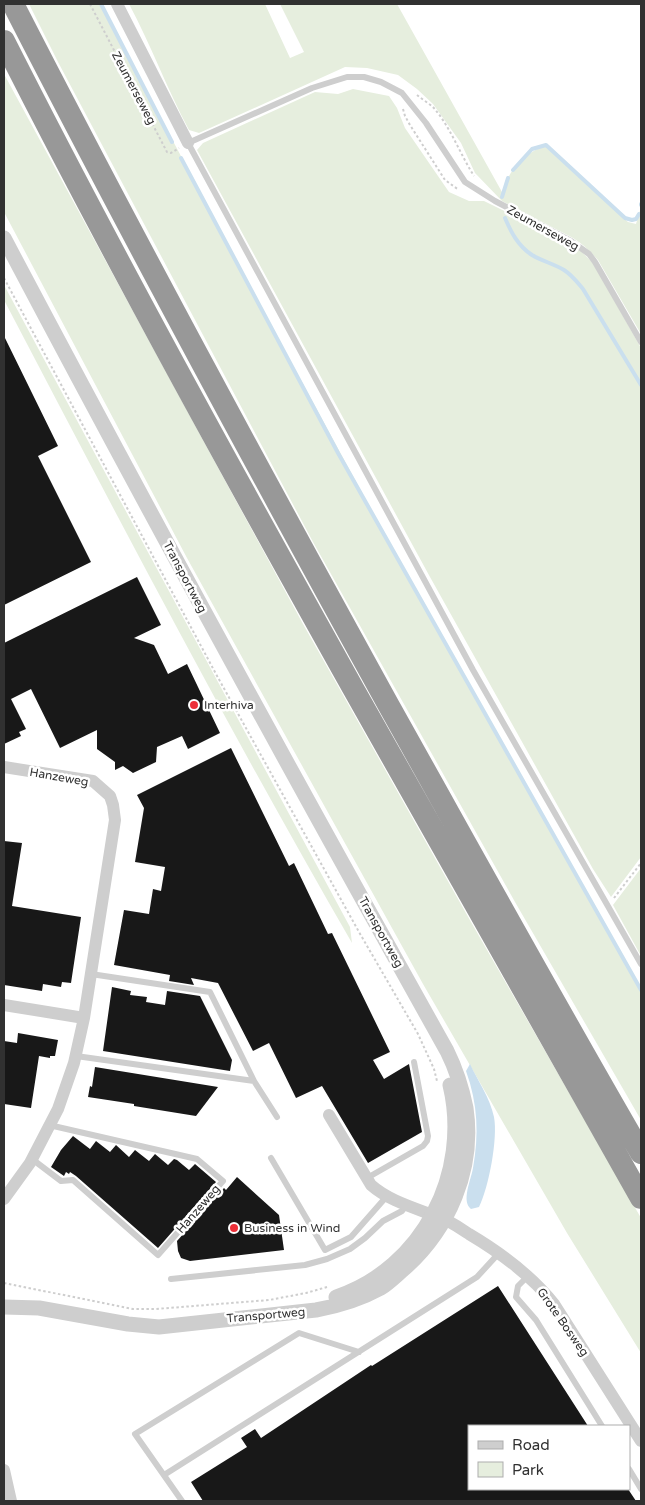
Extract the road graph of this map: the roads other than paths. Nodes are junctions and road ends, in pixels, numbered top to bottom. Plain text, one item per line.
1 (13, 4) edge
2 (117, 4) edge
3 (4, 42) edge
4 (188, 143) junction
5 (4, 238) edge
6 (4, 256) edge
7 (641, 342) edge
8 (4, 767) edge
9 (641, 964) edge
10 (91, 974) junction
11 (4, 1005) edge
12 (84, 1018) junction
13 (76, 1056) junction
14 (414, 1062) dead end
15 (254, 1081) junction
16 (329, 1115) dead end
17 (277, 1117) dead end
18 (49, 1125) junction
19 (641, 1153) edge
20 (271, 1158) dead end
21 (32, 1159) junction
22 (367, 1178) junction
23 (387, 1196) junction
24 (641, 1198) edge
25 (4, 1199) edge
26 (407, 1204) junction
27 (439, 1217) junction
28 (499, 1253) junction
29 (528, 1276) junction
30 (171, 1279) dead end
31 (4, 1297) edge
32 (4, 1307) edge
33 (358, 1352) junction
34 (601, 1425) edge
35 (641, 1441) edge
36 (4, 1470) edge
37 (630, 1471) edge
38 (164, 1475) junction
39 (641, 1489) edge
40 (11, 1501) edge
41 (182, 1501) edge

1 - 19 highway
2 - 4 street, Zeumerseweg
3 - 24 highway
4 - 7 lane, Zeumerseweg
4 - 9 lane
5 - 27 street, Transportweg
6 - 27 street, Transportweg
8 - 10 street, Hanzeweg
10 - 12 street, Hanzeweg
10 - 15 lane
11 - 12 street
12 - 13 street, Hanzeweg
13 - 15 lane
13 - 18 street, Hanzeweg
14 - 22 lane
15 - 17 lane
16 - 22 street
18 - 21 street, Hanzeweg
18 - 21 lane, Hanzeweg
20 - 23 lane
21 - 25 street, Hanzeweg
22 - 23 street
23 - 26 street
26 - 27 street
26 - 30 lane
27 - 28 street, Grote Bosweg
27 - 31 street, Transportweg
27 - 32 street, Transportweg
28 - 29 street, Grote Bosweg
28 - 33 lane
29 - 34 lane
29 - 35 street, Grote Bosweg
33 - 38 lane
33 - 38 lane
36 - 40 street
37 - 39 lane
38 - 41 lane

